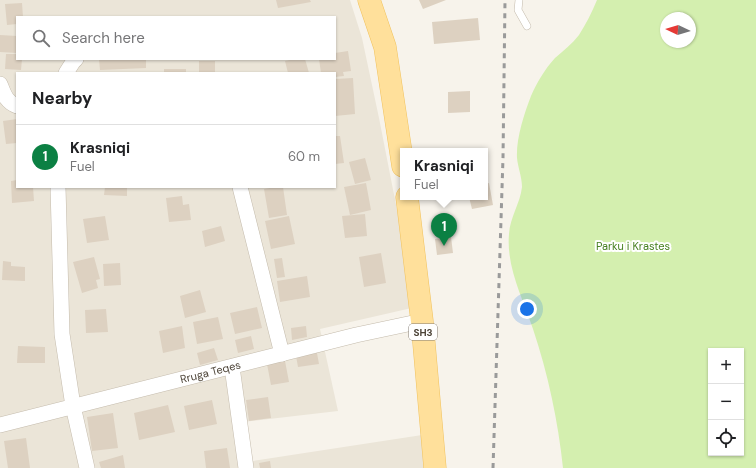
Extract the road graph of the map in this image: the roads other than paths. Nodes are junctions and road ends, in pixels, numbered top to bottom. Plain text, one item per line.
1 (369, 0) edge
2 (519, 0) edge
3 (527, 26) dead end
4 (75, 60) edge
5 (67, 72) edge
6 (0, 84) edge
7 (16, 106) edge
8 (400, 148) edge
9 (58, 188) edge
10 (240, 188) edge
11 (407, 200) edge
12 (422, 321) junction
13 (282, 354) junction
14 (232, 367) junction
15 (73, 406) junction
16 (0, 425) edge
17 (87, 468) edge
18 (246, 468) edge
19 (435, 468) edge

1 - 8 main road
2 - 3 lane
4 - 5 street
6 - 7 street
9 - 15 street
10 - 13 street
11 - 12 main road, SH3
12 - 13 street, Rruga Teqes
12 - 19 main road, SH3
13 - 14 street, Rruga Teqes
14 - 15 street, Rruga Teqes
14 - 18 street
15 - 16 street, Rruga Teqes
15 - 17 street

